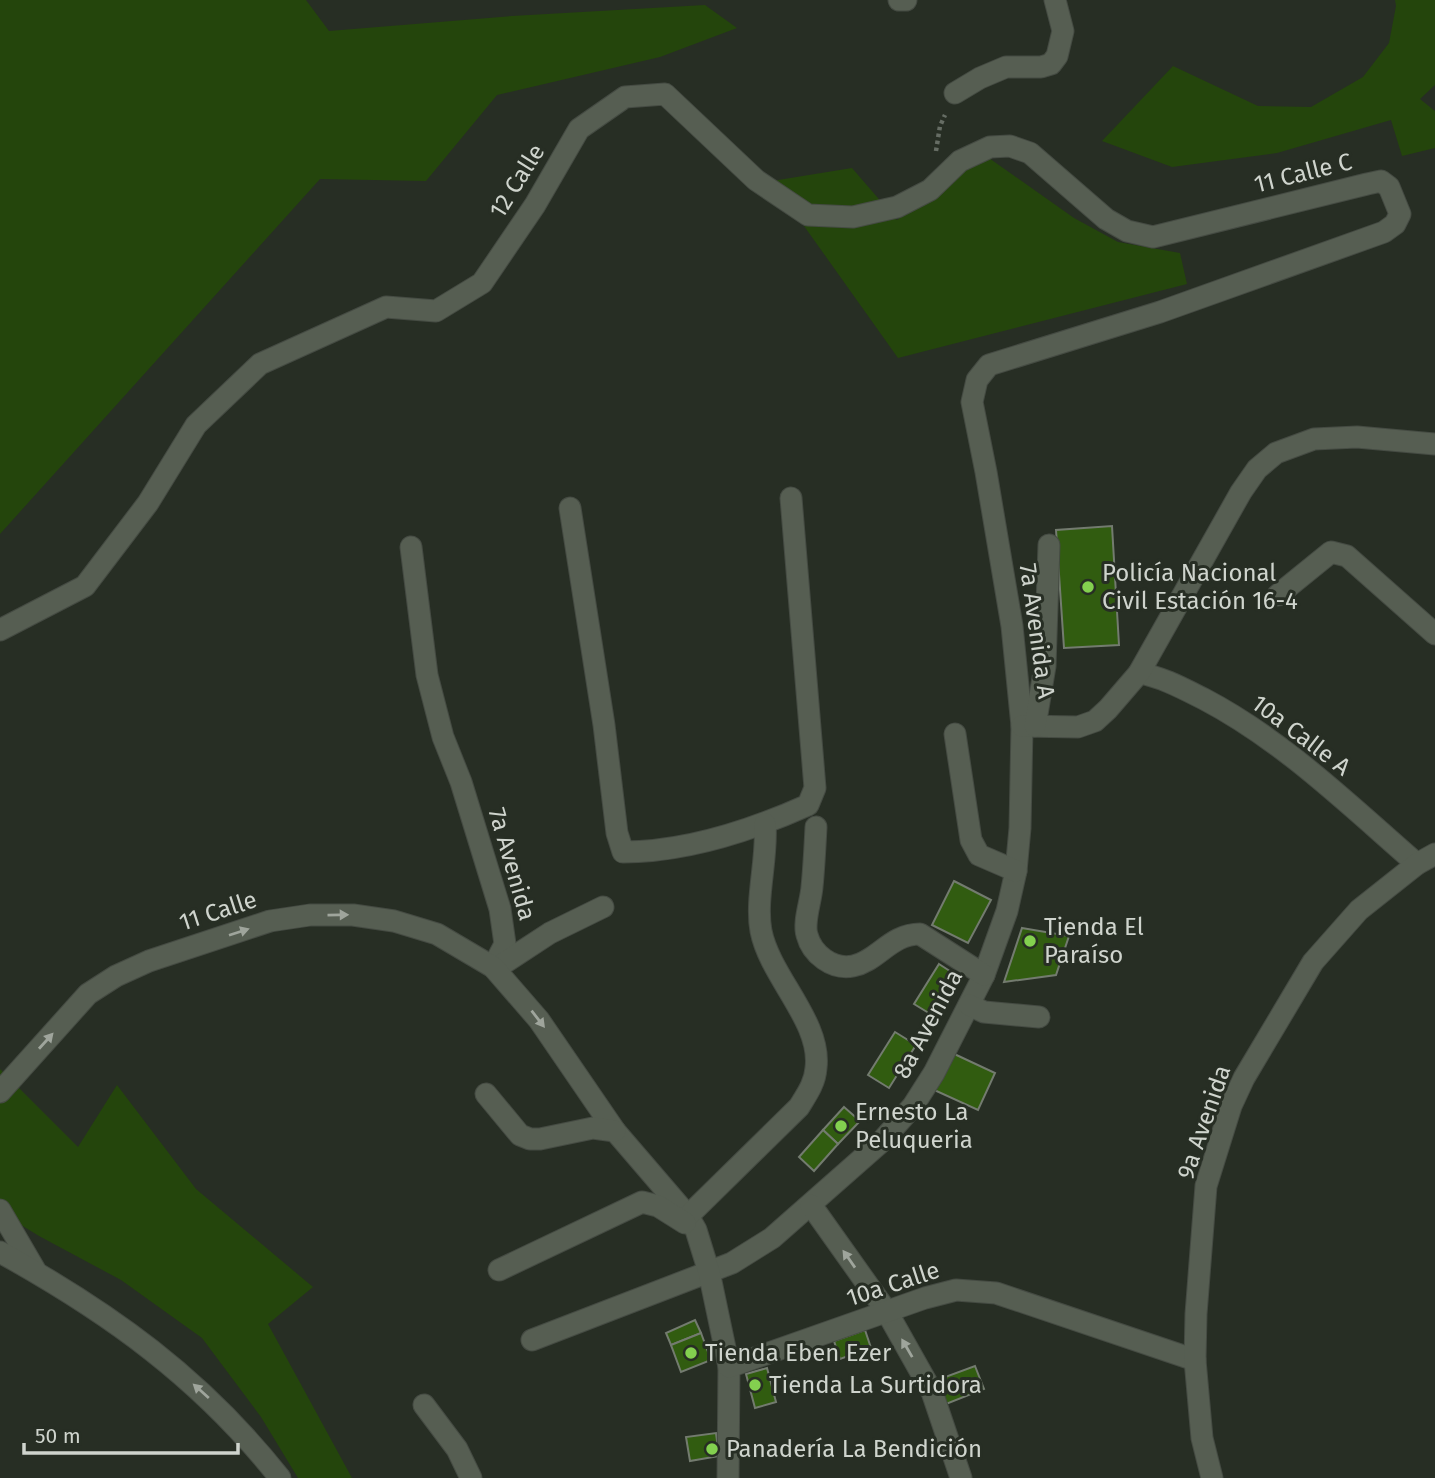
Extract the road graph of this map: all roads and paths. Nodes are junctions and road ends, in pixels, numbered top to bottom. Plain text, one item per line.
1 (899, 0) edge
2 (906, 0) edge
3 (1055, 0) edge
4 (955, 93) joint
5 (930, 190) junction
6 (989, 365) joint
7 (1435, 444) edge
8 (791, 498) dead end
9 (570, 508) dead end
10 (1049, 545) dead end
11 (411, 547) dead end
12 (1278, 595) dead end
13 (0, 630) edge
14 (1435, 634) edge
15 (1139, 673) junction
16 (1029, 726) junction
17 (955, 734) dead end
18 (765, 824) junction
19 (816, 827) dead end
20 (1426, 859) edge
21 (1016, 872) junction
22 (603, 907) dead end
23 (1007, 911) joint
24 (494, 968) junction
25 (984, 975) junction
26 (969, 1005) junction
27 (1039, 1017) dead end
28 (0, 1092) edge
29 (486, 1094) dead end
30 (615, 1131) junction
31 (811, 1205) junction
32 (0, 1210) edge
33 (692, 1223) junction
34 (0, 1252) edge
35 (499, 1270) dead end
36 (36, 1272) junction
37 (709, 1272) junction
38 (887, 1312) junction
39 (532, 1340) dead end
40 (1195, 1360) junction
41 (729, 1367) junction
42 (424, 1405) dead end
43 (279, 1478) edge
44 (471, 1478) edge
45 (727, 1478) edge
46 (961, 1478) edge
47 (1212, 1478) edge

1 - 2 street
3 - 4 street
4 - 5 path
5 - 6 street, 11 Calle C
5 - 13 street, 12 Calle
6 - 16 street, 7a Avenida A
7 - 15 street
8 - 18 street
9 - 18 street
10 - 16 street
11 - 24 street, 7a Avenida
12 - 14 street
15 - 16 street
15 - 20 street, 10a Calle A
16 - 21 street, 7a Avenida A
17 - 21 street
18 - 33 street
19 - 25 street
20 - 40 street, 9a Avenida
21 - 23 street, 7a Avenida A
22 - 24 street
23 - 25 street, 8a Avenida
28 -> 24 street, 11 Calle
24 -> 30 street
25 - 26 street, 8a Avenida
26 - 27 street
26 - 31 street, 8a Avenida
29 - 30 street
30 - 33 street
31 - 37 street, 8a Avenida
38 -> 31 street
32 - 36 street
33 - 35 street
33 - 37 street
34 - 36 street
43 -> 36 street
37 - 39 street, 8a Avenida
37 - 41 street
38 - 40 street, 10a Calle
38 - 41 street, 10a Calle
46 -> 38 street
40 - 47 street, 9a Avenida
41 - 45 street
42 - 44 street

